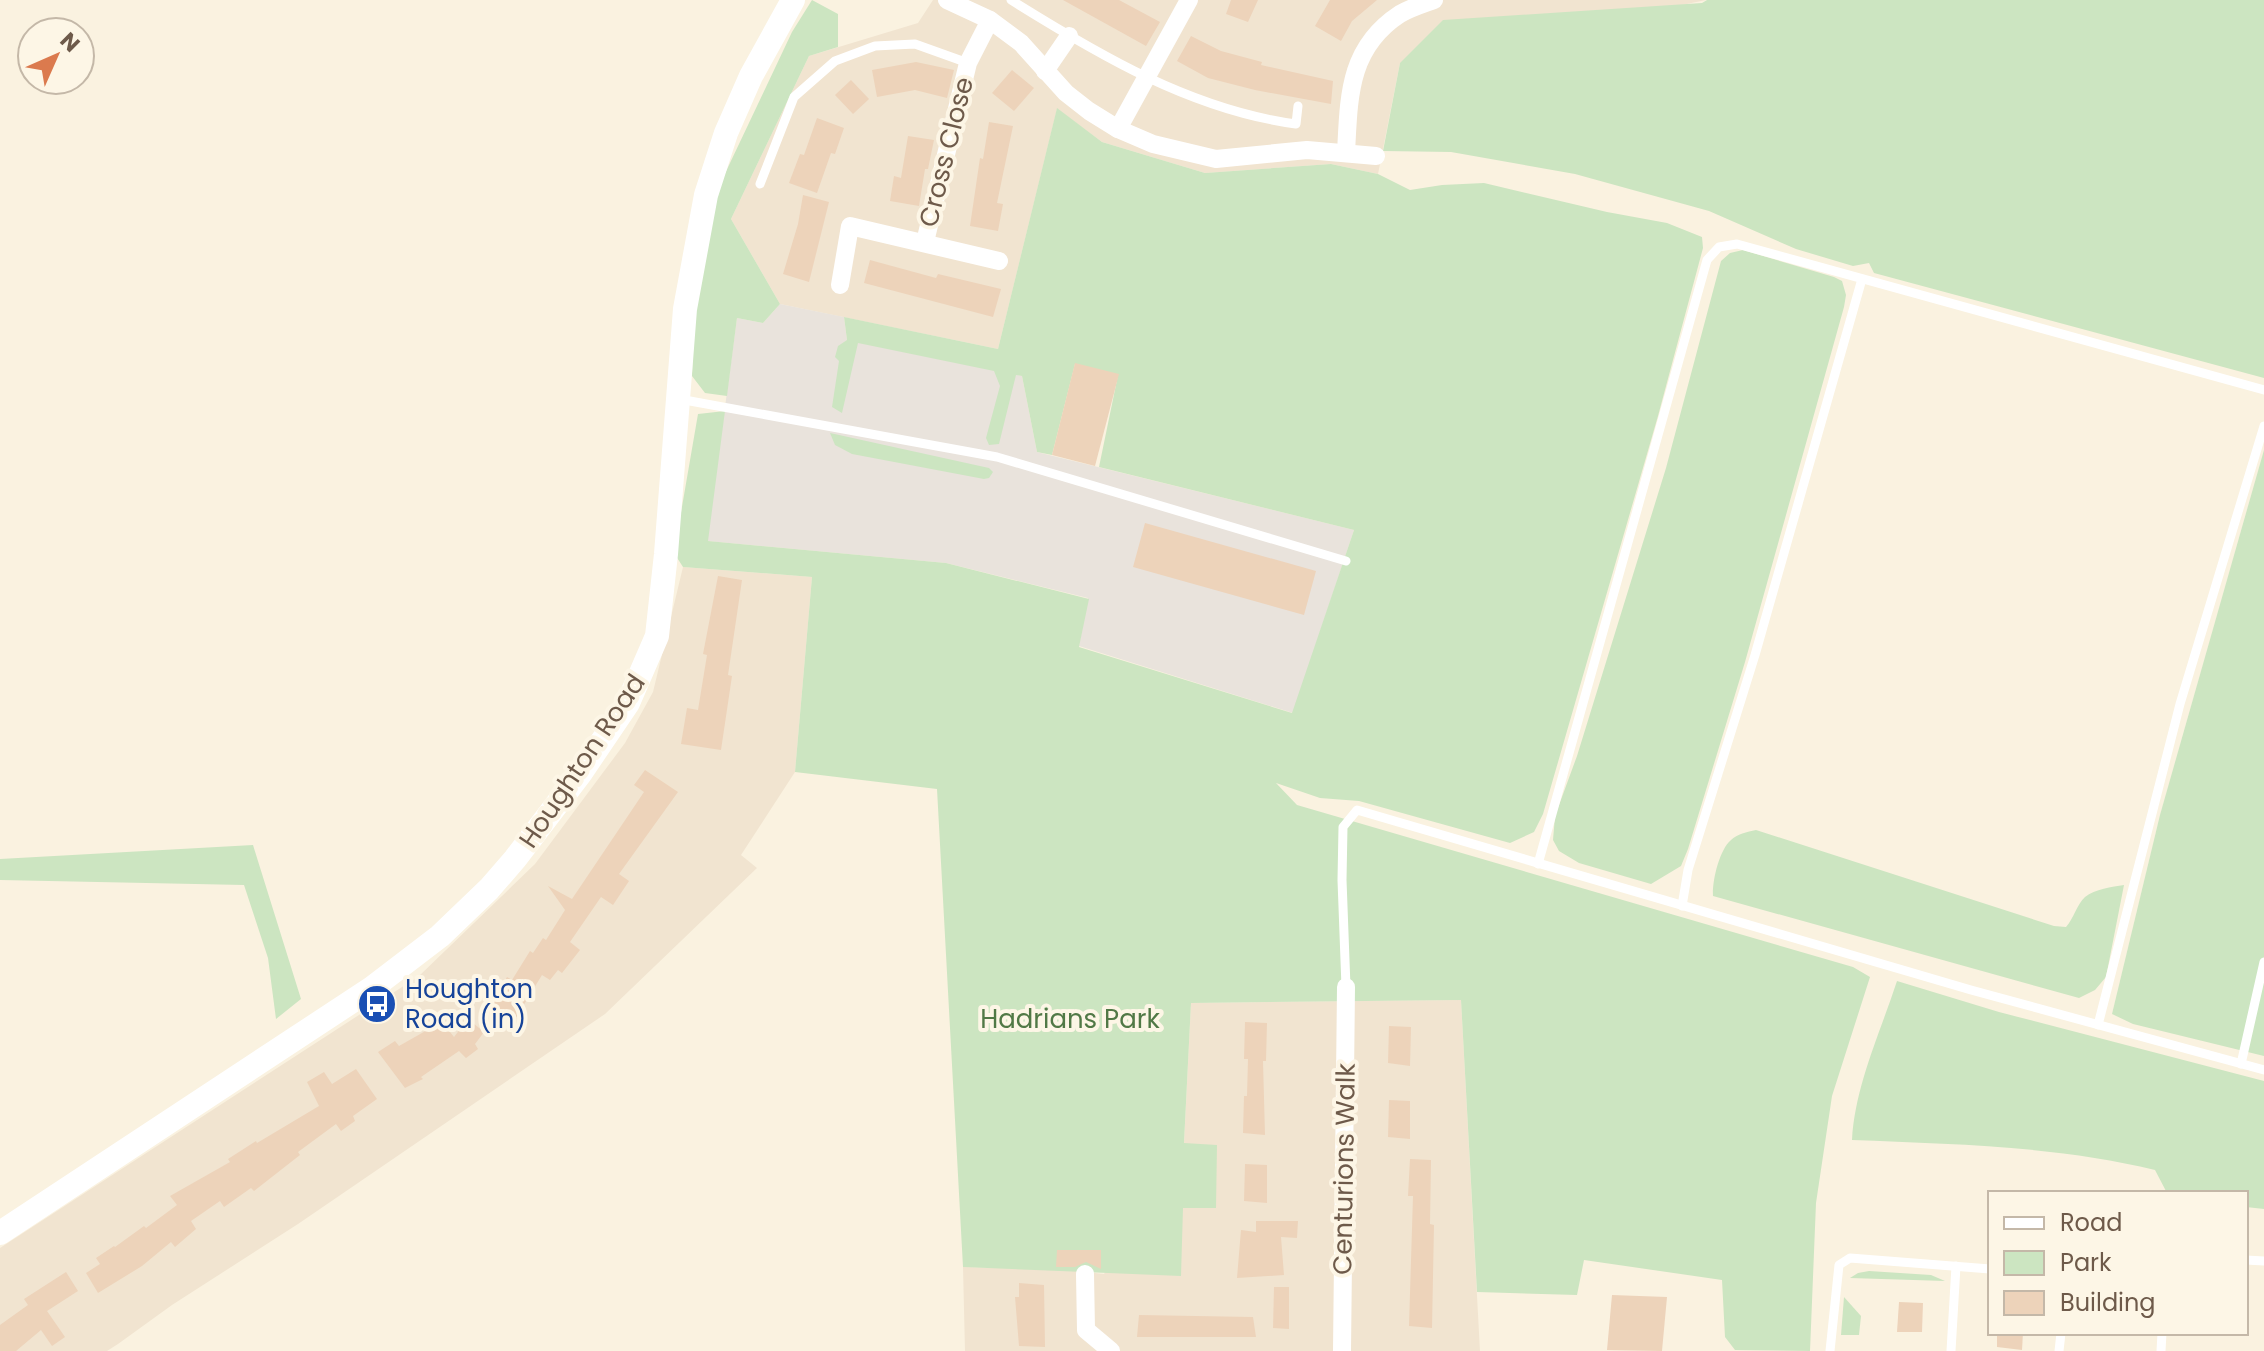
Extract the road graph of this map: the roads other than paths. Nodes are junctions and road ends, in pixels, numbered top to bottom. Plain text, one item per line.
1 (793, 0) edge
2 (947, 0) edge
3 (1011, 0) edge
4 (1189, 0) edge
5 (1434, 0) edge
6 (990, 20) junction
7 (1069, 36) junction
8 (968, 63) junction
9 (1045, 71) junction
10 (1146, 77) junction
11 (1298, 106) dead end
12 (1118, 129) junction
13 (1346, 153) junction
14 (1376, 156) dead end
15 (760, 184) dead end
16 (925, 242) junction
17 (999, 261) dead end
18 (1862, 279) junction
19 (840, 285) dead end
20 (2264, 390) edge
21 (679, 399) junction
22 (2264, 426) edge
23 (1346, 561) dead end
24 (1538, 864) junction
25 (1682, 906) junction
26 (2264, 962) edge
27 (1346, 987) joint
28 (2098, 1025) junction
29 (2241, 1064) junction
30 (2264, 1070) edge
31 (0, 1233) edge
32 (1956, 1266) junction
33 (1988, 1269) edge
34 (1085, 1274) dead end
35 (1111, 1351) edge
36 (1342, 1351) edge
37 (1830, 1351) edge
38 (1951, 1351) edge

1 - 21 street, Houghton Road
2 - 6 street
3 - 7 lane
4 - 10 street
5 - 13 street
6 - 8 street, Cross Close
6 - 9 street
7 - 9 street
7 - 10 lane
8 - 15 lane, Cross Close
8 - 16 street, Cross Close
9 - 12 street
10 - 11 lane
10 - 12 street
12 - 13 street
13 - 14 street
16 - 17 street
16 - 19 street
18 - 20 lane
18 - 24 lane
18 - 25 lane
21 - 23 lane
21 - 31 street, Houghton Road
22 - 28 lane
24 - 25 lane
24 - 27 lane
25 - 28 lane
26 - 29 lane
27 - 36 street, Centurions Walk
28 - 29 lane
29 - 30 lane
32 - 33 lane
32 - 37 lane
32 - 38 lane
34 - 35 street

